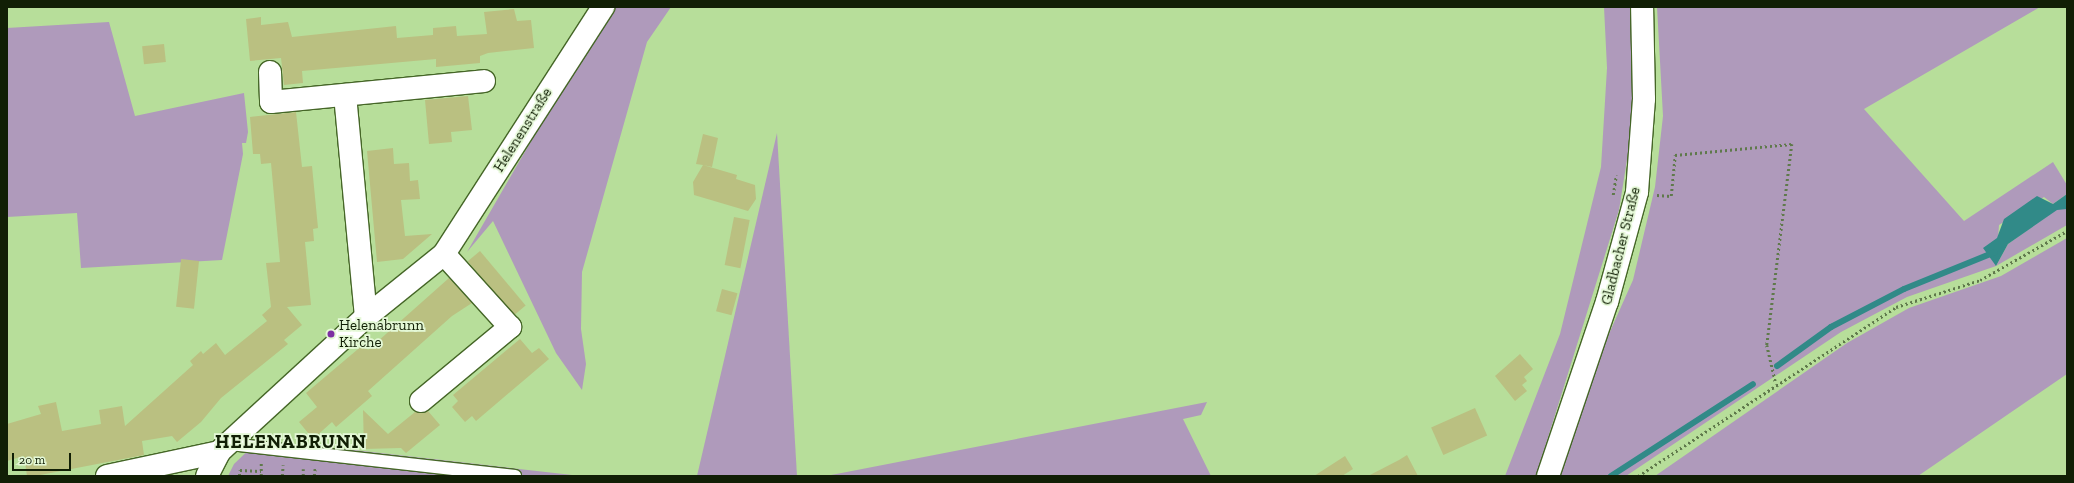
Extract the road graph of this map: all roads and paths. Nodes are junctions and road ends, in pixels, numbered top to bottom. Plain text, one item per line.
1 (603, 7) edge
2 (1642, 7) edge
3 (270, 72) dead end
4 (484, 81) dead end
5 (345, 95) junction
6 (1616, 169) dead end
7 (1637, 192) junction
8 (1612, 199) dead end
9 (2067, 231) edge
10 (444, 254) junction
11 (366, 318) junction
12 (1776, 384) junction
13 (421, 401) dead end
14 (224, 448) junction
15 (262, 456) dead end
16 (261, 471) junction
17 (107, 476) edge
18 (207, 476) edge
19 (240, 476) edge
20 (261, 476) edge
21 (515, 476) edge
22 (1548, 476) edge
23 (1638, 476) edge

1 - 10 street, Helenenstraße
2 - 7 street, Gladbacher Straße
3 - 5 street
4 - 5 street
5 - 11 street
6 - 8 path
7 - 12 path
7 - 22 street, Gladbacher Straße
9 - 12 path
10 - 11 street, Helenenstraße
10 - 13 street
11 - 14 street, Helenenstraße
12 - 23 path
14 - 17 street
14 - 18 street, Helenenstraße
14 - 21 lane
15 - 16 path
16 - 19 path
16 - 20 path

